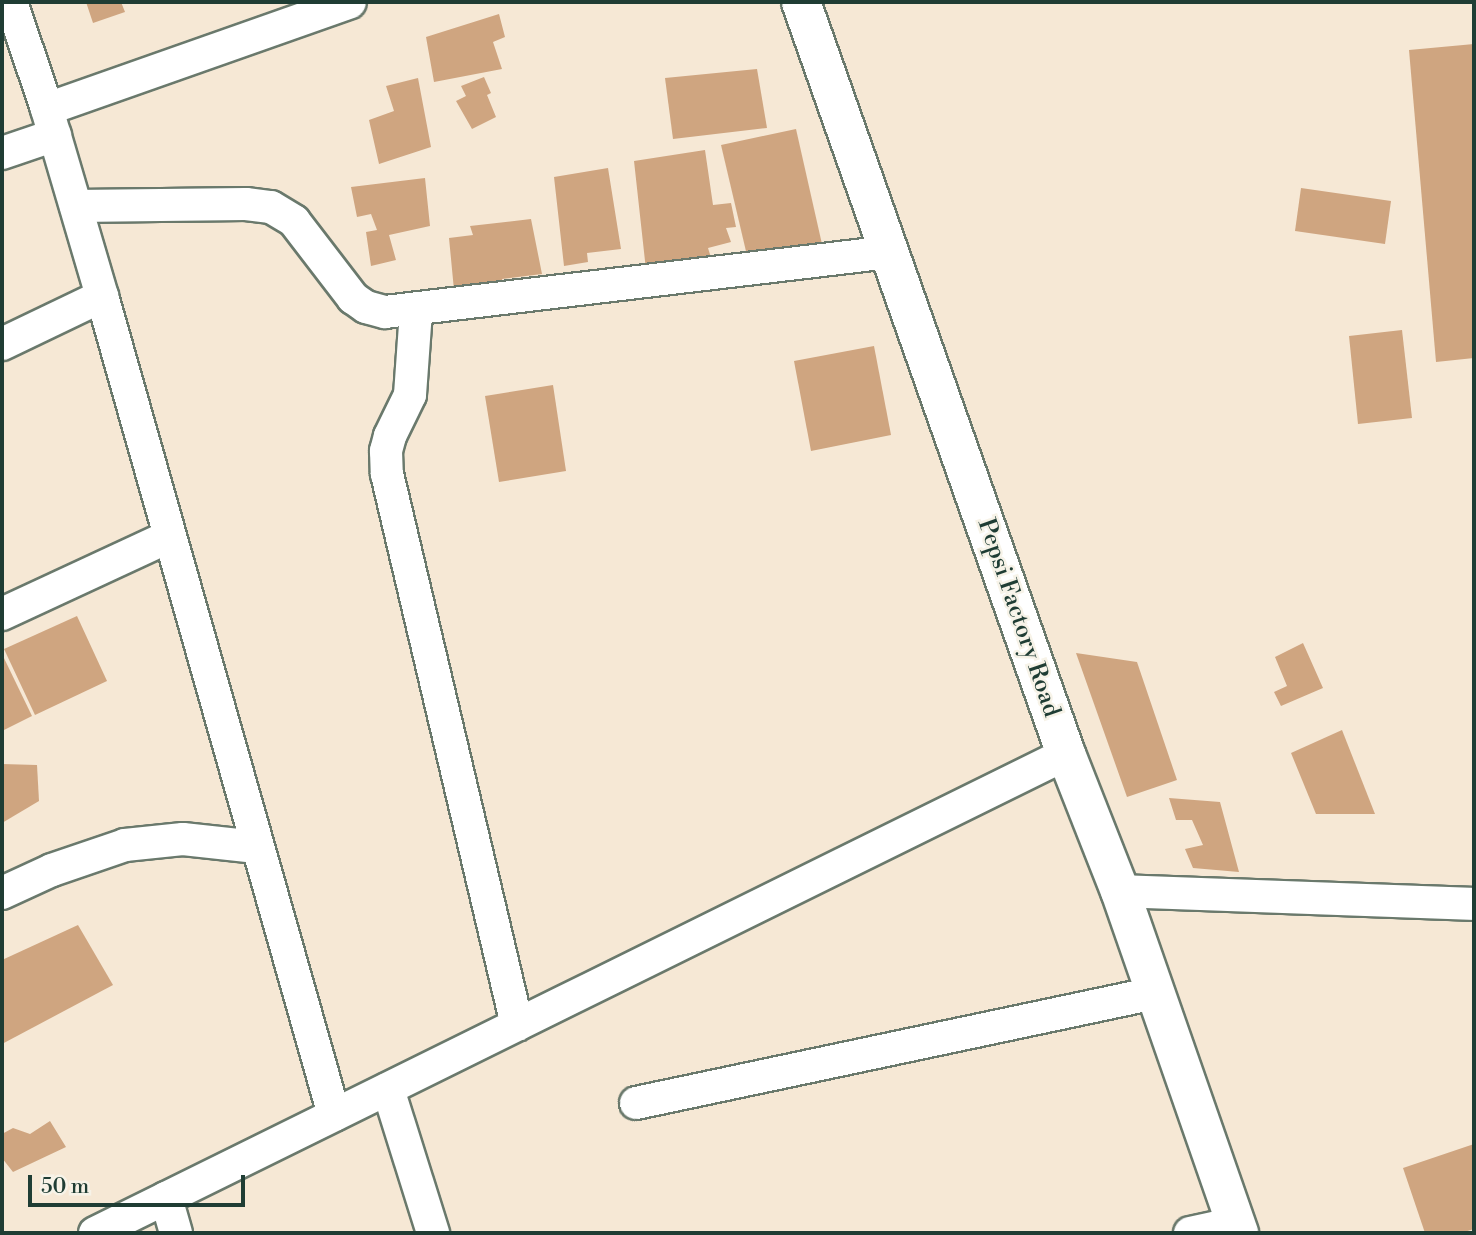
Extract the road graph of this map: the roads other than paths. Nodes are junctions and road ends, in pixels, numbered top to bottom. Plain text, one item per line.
1 (11, 2) edge
2 (350, 2) edge
3 (801, 2) edge
4 (51, 122) junction
5 (2, 153) edge
6 (76, 206) junction
7 (890, 252) junction
8 (102, 296) junction
9 (415, 311) junction
10 (2, 344) edge
11 (168, 537) junction
12 (2, 614) edge
13 (1066, 754) junction
14 (257, 847) junction
15 (1120, 891) junction
16 (2, 893) edge
17 (1474, 904) edge
18 (1156, 993) junction
19 (517, 1025) junction
20 (388, 1089) junction
21 (636, 1103) dead end
22 (334, 1115) junction
23 (166, 1198) junction
24 (1237, 1228) edge
25 (95, 1233) edge
26 (176, 1233) edge
27 (433, 1233) edge
28 (1190, 1233) edge

1 - 4 street
2 - 4 street
3 - 7 main road, Pepsi Factory Road
4 - 5 street
4 - 6 street
6 - 8 street
6 - 9 street
7 - 9 street
7 - 13 main road, Pepsi Factory Road
8 - 10 street
8 - 11 street
9 - 19 street
11 - 12 street
11 - 14 street
13 - 15 main road, Pepsi Factory Road
13 - 19 street
14 - 16 street
14 - 22 street
15 - 17 street
15 - 18 main road, Pepsi Factory Road
18 - 21 street
18 - 24 main road, Pepsi Factory Road
19 - 20 street
20 - 22 street
20 - 27 street
22 - 23 street
23 - 25 street
23 - 26 street
24 - 28 street

